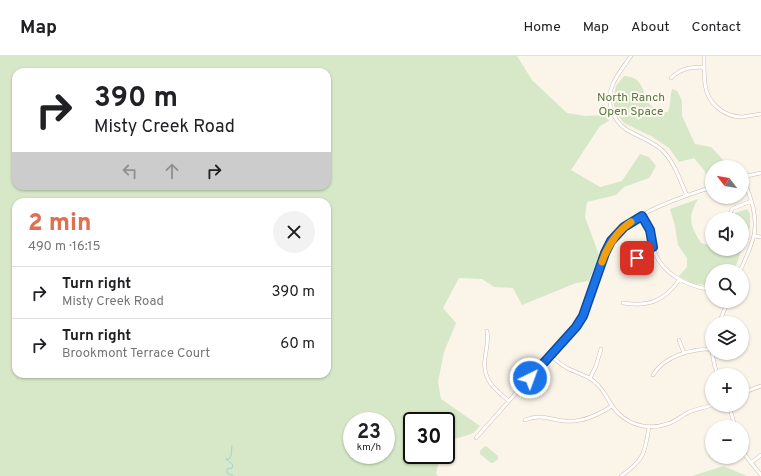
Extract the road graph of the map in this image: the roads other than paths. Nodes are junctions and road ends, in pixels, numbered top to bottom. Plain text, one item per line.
1 (631, 56) edge
2 (704, 56) edge
3 (704, 67) junction
4 (671, 78) dead end
5 (761, 114) edge
6 (761, 173) edge
7 (749, 176) edge
8 (705, 190) edge
9 (749, 195) edge
10 (687, 196) junction
11 (751, 201) junction
12 (731, 212) edge
13 (642, 216) junction
14 (754, 236) junction
15 (761, 237) edge
16 (653, 247) junction
17 (637, 258) dead end
18 (743, 264) edge
19 (679, 280) junction
20 (705, 289) edge
21 (623, 302) dead end
22 (487, 331) dead end
23 (679, 340) dead end
24 (601, 348) dead end
25 (705, 350) edge
26 (684, 353) junction
27 (550, 356) junction
28 (653, 375) dead end
29 (590, 378) junction
30 (761, 386) edge
31 (749, 390) edge
32 (509, 401) junction
33 (612, 406) junction
34 (705, 407) edge
35 (525, 420) dead end
36 (649, 427) junction
37 (476, 438) dead end
38 (761, 455) edge
39 (749, 460) edge
40 (751, 463) junction
41 (761, 475) edge
42 (621, 476) edge

1 - 10 street
2 - 3 street
3 - 4 street
3 - 5 street
6 - 7 street
8 - 10 street
9 - 11 street
10 - 13 street
11 - 12 street
11 - 14 street
13 - 16 street
13 - 27 street
14 - 15 street
14 - 18 street
16 - 17 street
16 - 19 street
19 - 20 street
19 - 21 street
22 - 32 street
23 - 26 street
24 - 29 street
25 - 26 street
26 - 28 street
27 - 29 street
27 - 32 street
29 - 33 street
30 - 31 street
32 - 37 street
33 - 35 street
33 - 36 street
34 - 36 street
36 - 42 street
38 - 40 street
39 - 40 street
40 - 41 street

